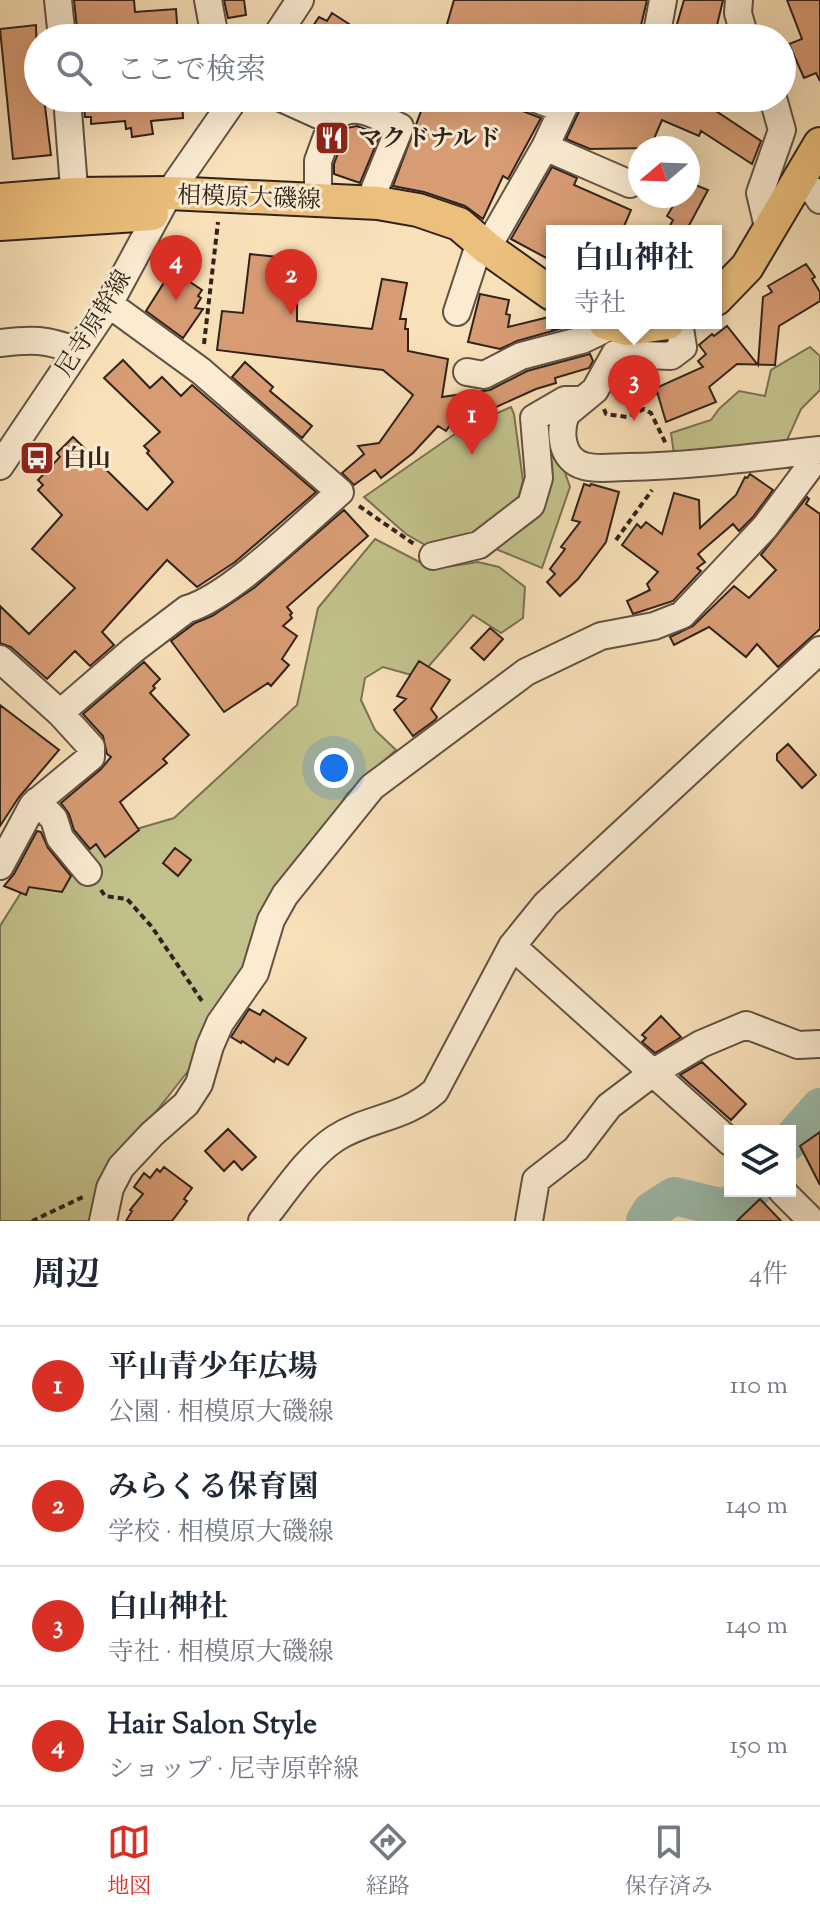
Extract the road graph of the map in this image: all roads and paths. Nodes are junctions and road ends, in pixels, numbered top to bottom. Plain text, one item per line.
1 (58, 0) edge
2 (208, 0) edge
3 (300, 0) edge
4 (663, 0) edge
5 (739, 0) edge
6 (61, 24) edge
7 (212, 24) edge
8 (284, 24) edge
9 (659, 24) edge
10 (741, 24) edge
11 (68, 112) edge
12 (222, 112) edge
13 (312, 112) edge
14 (340, 112) edge
15 (368, 112) edge
16 (561, 112) edge
17 (777, 112) edge
18 (332, 121) junction
19 (820, 144) edge
20 (545, 147) junction
21 (628, 183) edge
22 (808, 193) edge
23 (318, 199) junction
24 (0, 200) edge
25 (163, 203) junction
26 (369, 203) junction
27 (76, 206) junction
28 (219, 213) junction
29 (0, 224) edge
30 (769, 231) junction
31 (483, 246) junction
32 (546, 290) edge
33 (722, 293) edge
34 (109, 304) junction
35 (457, 312) dead end
36 (600, 329) edge
37 (680, 329) edge
38 (0, 343) edge
39 (77, 351) junction
40 (201, 371) junction
41 (480, 379) dead end
42 (588, 395) junction
43 (820, 452) edge
44 (0, 466) edge
45 (667, 466) junction
46 (340, 492) junction
47 (616, 540) dead end
48 (433, 556) joint
49 (820, 650) edge
50 (0, 659) edge
51 (60, 713) junction
52 (37, 801) junction
53 (0, 866) edge
54 (88, 872) dead end
55 (105, 896) dead end
56 (512, 946) junction
57 (219, 1026) junction
58 (820, 1044) edge
59 (654, 1072) junction
60 (724, 1136) edge
61 (110, 1188) junction
62 (788, 1197) edge
63 (32, 1221) edge
64 (103, 1221) edge
65 (262, 1221) edge
66 (529, 1221) edge
67 (812, 1221) edge

1 - 6 street
2 - 7 street
3 - 8 street
4 - 9 street
5 - 10 street
11 - 27 street
12 - 25 street, 尼寺原幹線
13 - 18 street
14 - 18 street
15 - 26 street
16 - 20 street
17 - 30 street
18 - 23 street
19 - 22 main road
20 - 21 street
20 - 31 street
22 - 30 main road
23 - 25 main road, 相模原大磯線
23 - 26 main road, 相模原大磯線
24 - 27 main road, 相模原大磯線
25 - 27 main road, 相模原大磯線
25 - 28 main road, 相模原大磯線
25 - 34 street, 尼寺原幹線
26 - 31 main road, 相模原大磯線
27 - 29 main road, 相模原大磯線
28 - 31 main road, 相模原大磯線
28 - 40 path
30 - 33 main road
31 - 32 main road, 相模原大磯線
31 - 35 street
34 - 39 street, 尼寺原幹線
34 - 40 street
36 - 41 street
37 - 42 street
38 - 39 street
39 - 44 street, 尼寺原幹線
40 - 46 street
42 - 45 path
42 - 45 street
42 - 48 street
43 - 45 street
43 - 57 street
45 - 47 path
46 - 48 path
46 - 51 street
49 - 56 street
50 - 51 street
51 - 52 street
52 - 53 street
52 - 54 street
55 - 57 path
56 - 59 street
56 - 65 street
57 - 61 street
58 - 59 street
59 - 60 street
59 - 66 street
61 - 63 path
61 - 64 street
62 - 67 street

